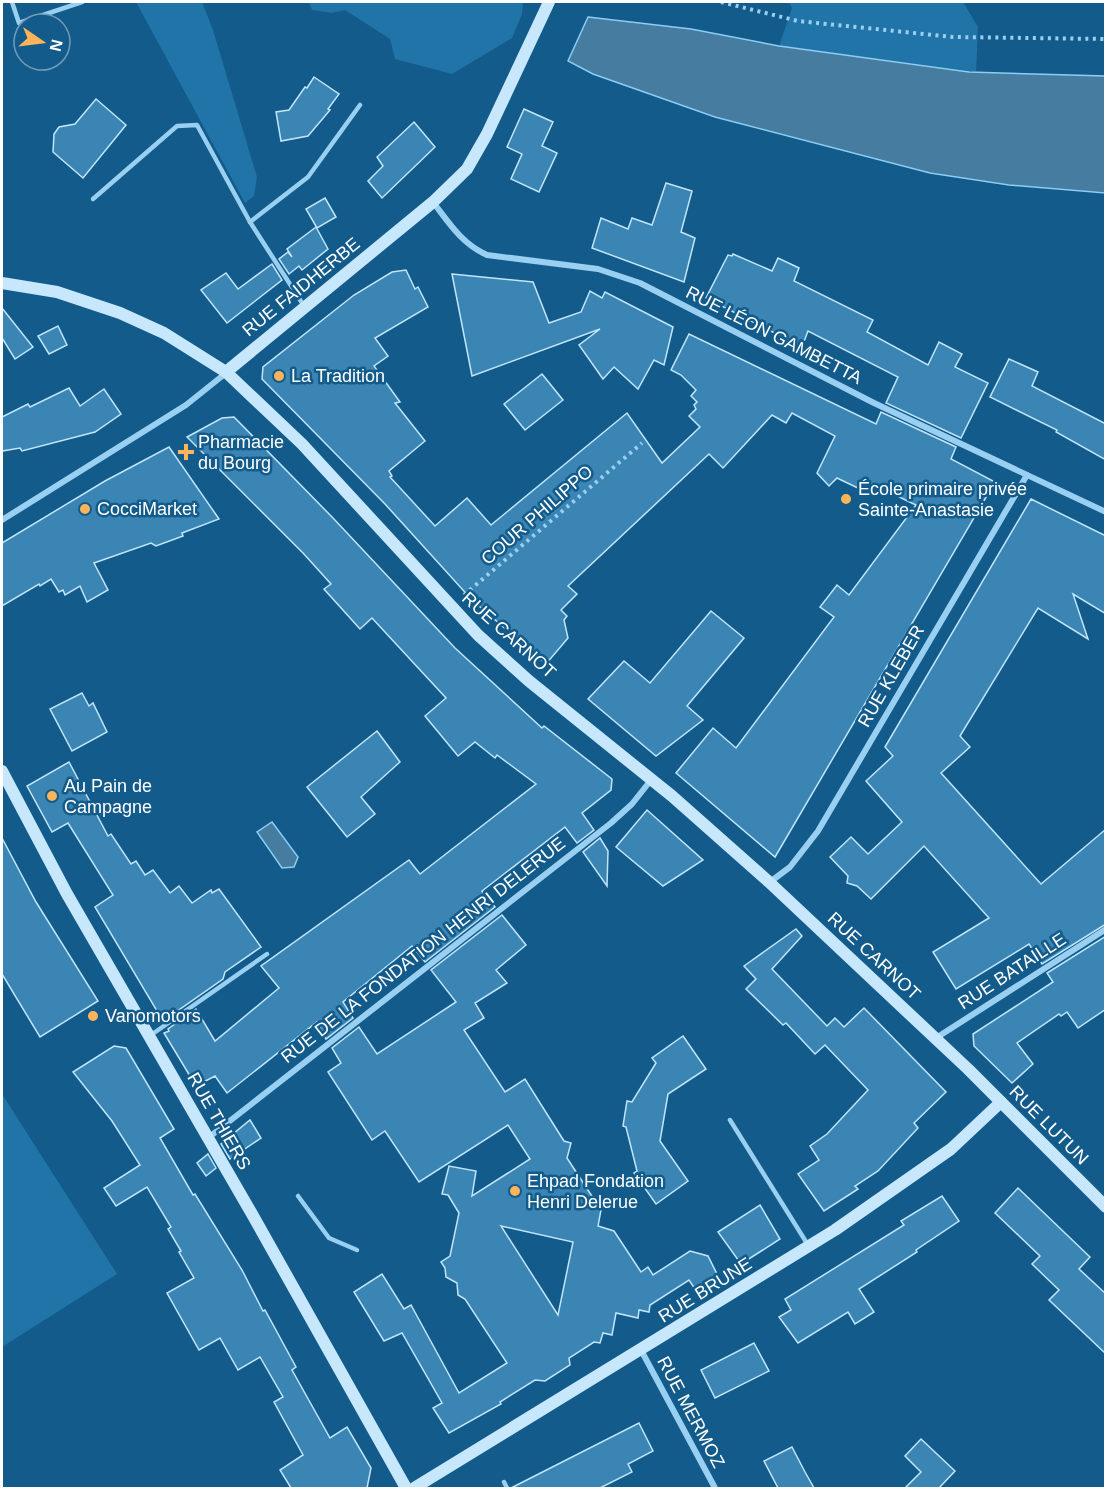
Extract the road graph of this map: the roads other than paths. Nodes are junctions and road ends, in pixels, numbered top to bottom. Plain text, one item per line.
1 (12, 2) edge
2 (82, 2) edge
3 (547, 6) edge
4 (360, 105) dead end
5 (93, 199) dead end
6 (434, 202) junction
7 (250, 222) junction
8 (2, 283) edge
9 (304, 307) junction
10 (226, 372) junction
11 (1027, 475) junction
12 (1106, 512) edge
13 (2, 520) edge
14 (3, 779) edge
15 (651, 779) junction
16 (769, 882) junction
17 (1106, 929) edge
18 (267, 954) dead end
19 (149, 1036) junction
20 (936, 1038) junction
21 (968, 1069) joint
22 (1001, 1102) junction
23 (730, 1120) dead end
24 (208, 1138) junction
25 (298, 1196) dead end
26 (1106, 1207) edge
27 (809, 1247) junction
28 (357, 1250) dead end
29 (641, 1350) junction
30 (504, 1482) dead end
31 (406, 1488) edge
32 (414, 1488) edge
33 (507, 1488) edge
34 (714, 1488) edge

1 - 2 lane
3 - 6 main road, RUE FAIDHERBE
4 - 7 lane
5 - 7 lane
6 - 9 main road, RUE FAIDHERBE
6 - 11 street, RUE LÉON GAMBETTA
7 - 9 lane
8 - 10 main road, RUE CARNOT
9 - 10 main road, RUE FAIDHERBE
10 - 13 street, RUE FAIDHERBE
10 - 15 main road, RUE CARNOT
11 - 12 street, RUE LÉON GAMBETTA
11 - 16 street, RUE KLEBER
14 - 19 main road, RUE THIERS
15 - 16 main road, RUE CARNOT
15 - 24 street, RUE DE LA FONDATION HENRI DELERUE
16 - 20 main road, RUE CARNOT
17 - 20 street, RUE BATAILLE
18 - 19 lane
19 - 24 main road, RUE THIERS
20 - 21 main road, RUE CARNOT
21 - 22 main road, RUE LUTUN
22 - 26 main road, RUE LUTUN
22 - 27 main road, RUE BRUNE
23 - 27 lane
24 - 31 main road, RUE THIERS
25 - 28 lane
27 - 29 main road, RUE BRUNE
29 - 32 main road, RUE BRUNE
29 - 34 street, RUE MERMOZ
30 - 33 lane

